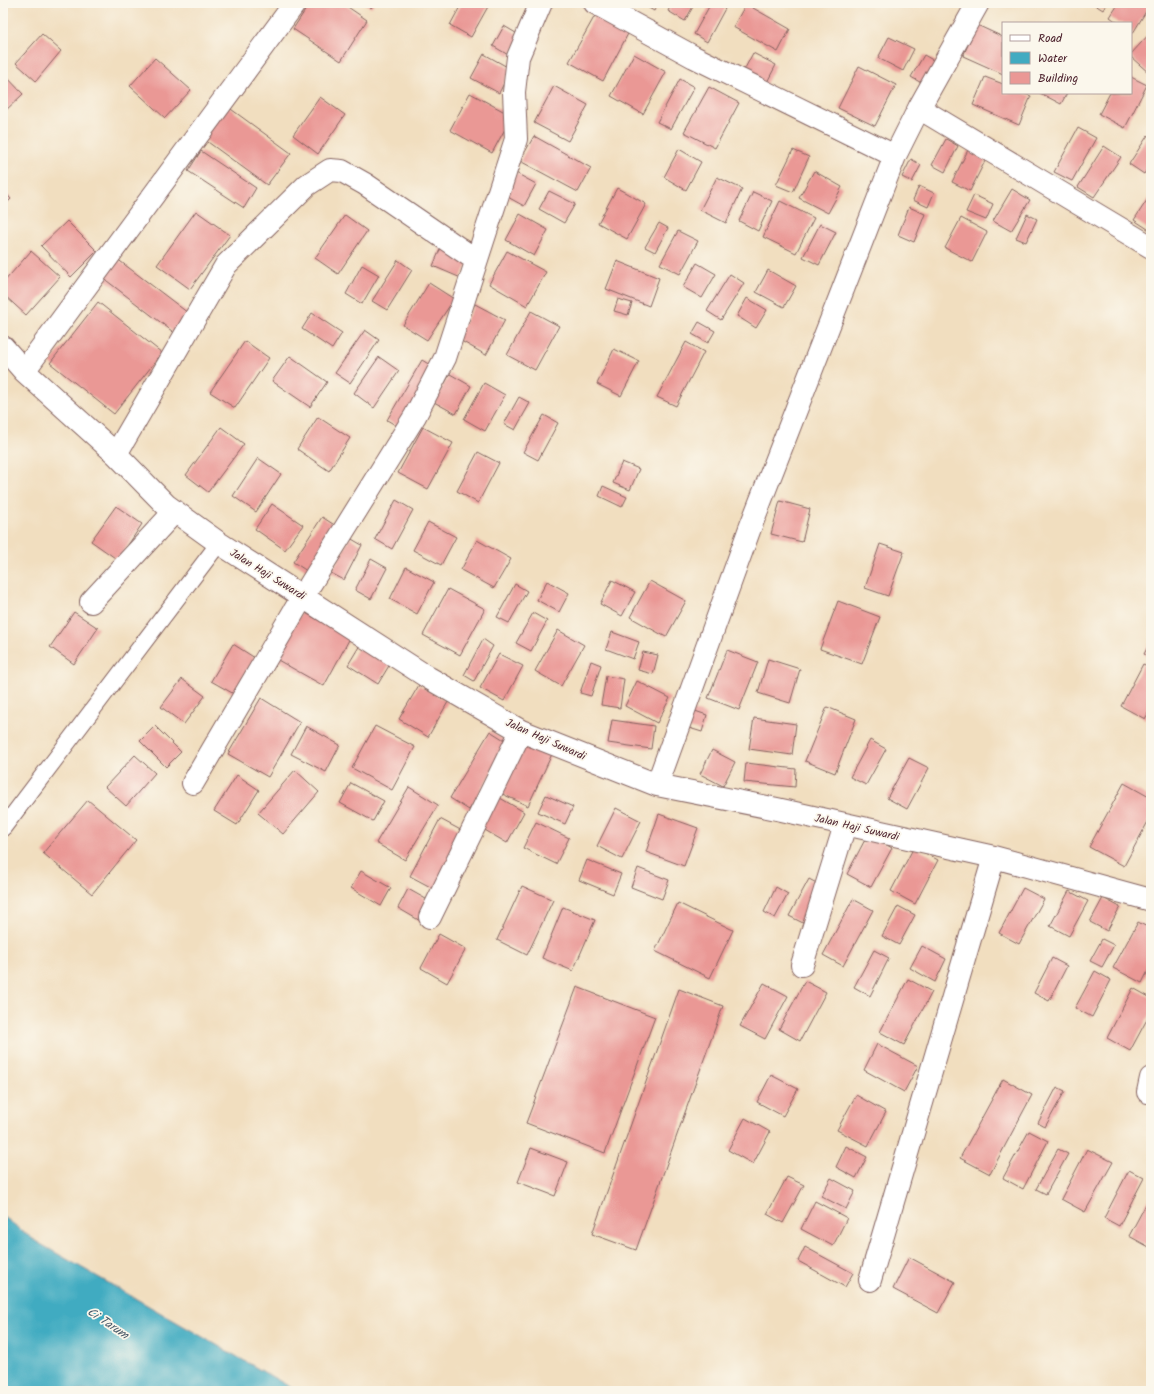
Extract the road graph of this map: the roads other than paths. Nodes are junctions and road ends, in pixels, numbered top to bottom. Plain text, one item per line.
1 (295, 3) edge
2 (541, 3) edge
3 (595, 3) edge
4 (978, 3) edge
5 (919, 108) junction
6 (895, 156) junction
7 (1151, 247) edge
8 (476, 260) junction
9 (3, 347) edge
10 (24, 371) junction
11 (116, 454) junction
12 (175, 511) junction
13 (219, 543) junction
14 (303, 596) junction
15 (91, 602) dead end
16 (521, 731) junction
17 (193, 783) dead end
18 (657, 785) junction
19 (845, 825) junction
20 (3, 828) edge
21 (994, 857) junction
22 (1151, 900) edge
23 (430, 917) dead end
24 (802, 965) dead end
25 (870, 1280) dead end

1 - 10 street
2 - 8 street
3 - 6 street
4 - 5 street
5 - 6 street
5 - 7 street
6 - 18 street
8 - 11 street
8 - 14 street
9 - 10 street, Jalan Haji Suwardi
10 - 11 street, Jalan Haji Suwardi
11 - 12 street, Jalan Haji Suwardi
12 - 13 street, Jalan Haji Suwardi
12 - 15 street
13 - 14 street, Jalan Haji Suwardi
13 - 20 lane
14 - 16 street, Jalan Haji Suwardi
14 - 17 street
16 - 18 street, Jalan Haji Suwardi
16 - 23 street
18 - 19 street, Jalan Haji Suwardi
19 - 21 street, Jalan Haji Suwardi
19 - 24 street
21 - 22 street, Jalan Haji Suwardi
21 - 25 street

